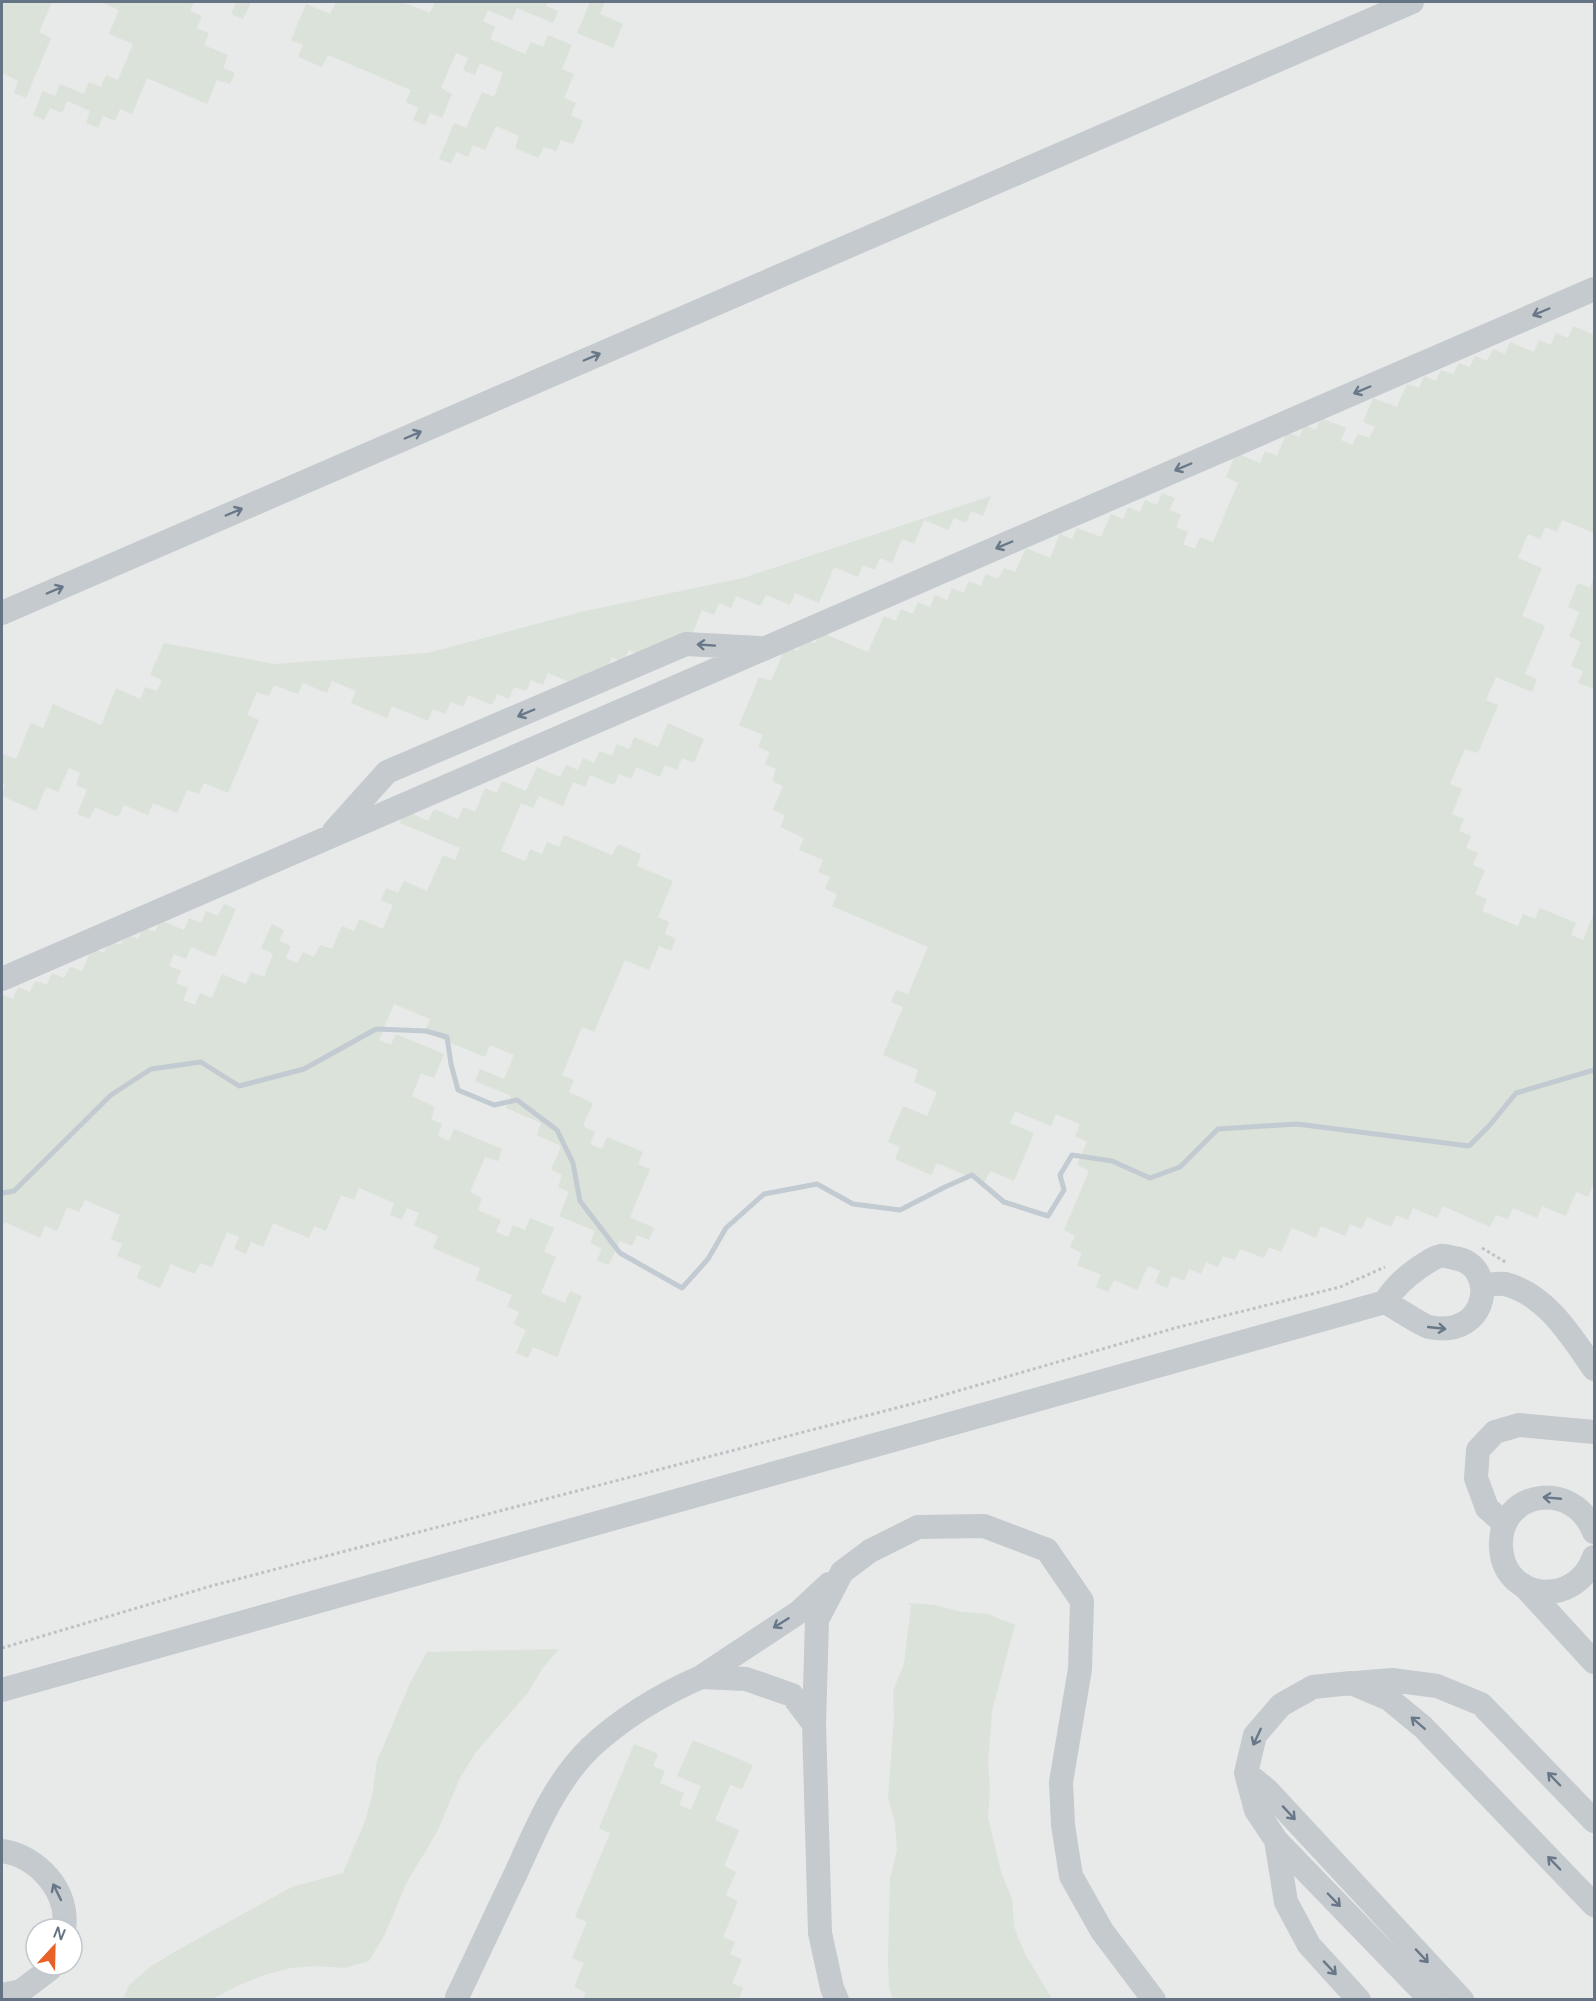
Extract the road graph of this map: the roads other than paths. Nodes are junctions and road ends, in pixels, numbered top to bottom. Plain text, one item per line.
1 (1412, 2) edge
2 (1594, 289) edge
3 (2, 613) edge
4 (765, 649) junction
5 (328, 838) junction
6 (2, 979) edge
7 (1482, 1285) junction
8 (1385, 1302) junction
9 (1594, 1369) edge
10 (1594, 1432) edge
11 (1505, 1524) junction
12 (1594, 1532) edge
13 (842, 1572) junction
14 (1591, 1574) edge
15 (1523, 1585) junction
16 (1594, 1662) edge
17 (701, 1677) junction
18 (1351, 1683) junction
19 (2, 1690) edge
20 (814, 1724) junction
21 (1246, 1773) junction
22 (1594, 1821) edge
23 (1276, 1840) junction
24 (2, 1851) edge
25 (1594, 1905) edge
26 (66, 1917) edge
27 (39, 1977) edge
28 (2, 1995) edge
29 (457, 1999) edge
30 (837, 2000) edge
31 (1154, 2000) edge
32 (1359, 2000) edge
33 (1431, 2000) edge
34 (1462, 2000) edge

3 -> 1 lane
2 -> 4 lane
4 - 5 lane
4 -> 5 lane
5 - 6 lane
7 - 8 lane
8 -> 7 lane
7 - 9 lane
8 - 19 lane
10 - 11 lane
12 -> 11 lane
11 - 15 lane
13 -> 17 lane
13 - 20 lane
13 - 31 lane
14 - 15 lane
15 - 16 lane
17 - 20 lane
17 - 29 lane
18 -> 21 lane
22 -> 18 lane
25 -> 18 lane
20 - 30 lane
21 - 23 lane
21 -> 34 lane
23 -> 32 lane
23 -> 33 lane
26 -> 24 lane
27 - 28 lane

